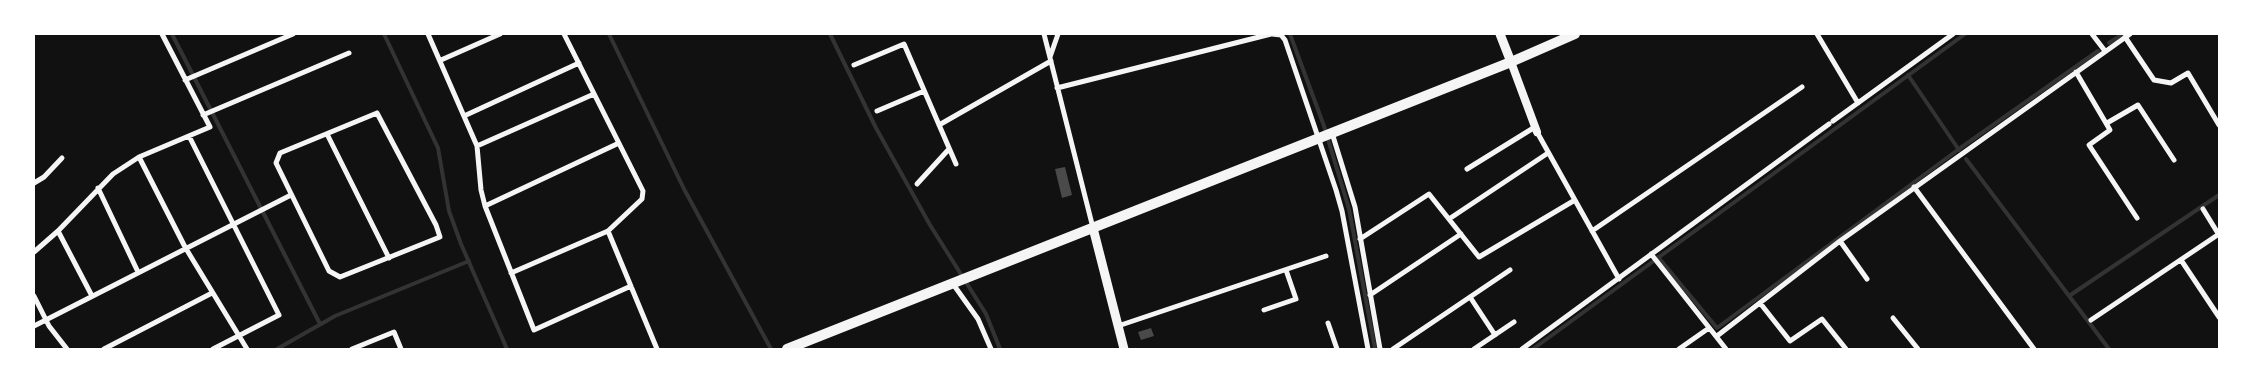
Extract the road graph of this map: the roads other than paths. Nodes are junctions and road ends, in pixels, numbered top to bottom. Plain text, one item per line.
1 (162, 34) edge
2 (292, 34) edge
3 (428, 34) edge
4 (500, 34) edge
5 (564, 34) edge
6 (1044, 34) edge
7 (1058, 34) edge
8 (1272, 34) edge
9 (1281, 34) edge
10 (1500, 34) edge
11 (1575, 34) edge
12 (1817, 34) edge
13 (1953, 34) edge
14 (2092, 34) edge
15 (2128, 35) edge
16 (2105, 50) junction
17 (349, 53) dead end
18 (1050, 59) junction
19 (441, 60) junction
20 (1511, 62) junction
21 (579, 63) junction
22 (854, 65) dead end
23 (2076, 72) junction
24 (187, 79) junction
25 (1802, 87) dead end
26 (1057, 88) junction
27 (924, 91) junction
28 (594, 94) junction
29 (1858, 103) junction
30 (877, 111) dead end
31 (204, 114) junction
32 (464, 116) junction
33 (2107, 123) junction
34 (939, 124) junction
35 (2219, 125) edge
36 (1536, 130) junction
37 (327, 134) junction
38 (1325, 135) junction
39 (190, 136) junction
40 (619, 143) junction
41 (478, 146) junction
42 (950, 149) junction
43 (1548, 153) junction
44 (139, 157) junction
45 (62, 158) dead end
46 (2174, 160) dead end
47 (956, 164) dead end
48 (1467, 169) dead end
49 (34, 183) edge
50 (917, 184) dead end
51 (1914, 187) junction
52 (98, 188) junction
53 (291, 195) junction
54 (1575, 200) junction
55 (485, 206) junction
56 (2203, 209) dead end
57 (2137, 218) dead end
58 (1449, 219) junction
59 (233, 224) junction
60 (1093, 228) junction
61 (58, 231) junction
62 (608, 231) junction
63 (1592, 231) junction
64 (1461, 234) junction
65 (2219, 234) edge
66 (1360, 239) junction
67 (1840, 241) junction
68 (185, 247) junction
69 (34, 252) edge
70 (1652, 255) junction
71 (1326, 256) dead end
72 (389, 258) junction
73 (2181, 260) junction
74 (1286, 270) junction
75 (1510, 270) dead end
76 (138, 272) junction
77 (511, 273) junction
78 (1619, 279) junction
79 (1867, 279) dead end
80 (961, 280) junction
81 (631, 286) junction
82 (212, 293) junction
83 (1370, 295) junction
84 (34, 296) edge
85 (92, 296) junction
86 (1470, 297) junction
87 (1760, 303) junction
88 (1264, 310) dead end
89 (2219, 317) edge
90 (1893, 318) dead end
91 (46, 320) junction
92 (2091, 320) dead end
93 (1514, 322) dead end
94 (1328, 323) dead end
95 (34, 326) edge
96 (1117, 326) junction
97 (1709, 328) junction
98 (1495, 335) junction
99 (239, 336) junction
100 (1717, 336) junction
101 (67, 349) edge
102 (104, 349) edge
103 (213, 349) edge
104 (247, 349) edge
105 (352, 349) edge
106 (401, 349) edge
107 (657, 349) edge
108 (788, 349) edge
109 (991, 349) edge
110 (1124, 349) edge
111 (1337, 349) edge
112 (1368, 349) edge
113 (1380, 349) edge
114 (1393, 349) edge
115 (1474, 349) edge
116 (1522, 349) edge
117 (1678, 349) edge
118 (1726, 349) edge
119 (1846, 349) edge
120 (1918, 349) edge
121 (2034, 349) edge

1 - 24 street
2 - 24 street
3 - 19 street
4 - 19 street
5 - 21 street
6 - 18 street
7 - 18 street
8 - 9 street
8 - 26 street
9 - 38 street
10 - 20 main road
11 - 20 main road
12 - 29 street
13 - 29 street
14 - 16 street
15 - 16 street
15 - 35 street
16 - 23 street
17 - 31 street
18 - 26 street
18 - 34 street
19 - 32 street
20 - 36 street
20 - 38 main road
21 - 28 street
21 - 32 street
22 - 27 street
23 - 33 street
23 - 51 street
24 - 31 street
25 - 63 street
26 - 60 street
27 - 30 street
27 - 34 street
28 - 40 street
28 - 41 street
29 - 70 street
31 - 39 street
32 - 41 street
33 - 46 street
33 - 57 street
34 - 42 street
36 - 43 street
36 - 48 street
37 - 53 street
37 - 72 street
37 - 72 street
38 - 60 main road
38 - 66 street
38 - 112 street
39 - 44 street
39 - 59 street
40 - 55 street
40 - 62 street
41 - 55 street
42 - 47 street
42 - 50 street
43 - 54 street
43 - 58 street
44 - 52 street
44 - 68 street
45 - 49 street
51 - 67 street
51 - 121 street
52 - 61 street
52 - 76 street
53 - 59 street
53 - 72 street
54 - 63 street
54 - 64 street
55 - 77 street
56 - 65 street
58 - 64 street
58 - 66 street
59 - 68 street
59 - 99 street
60 - 80 main road
60 - 96 main road
61 - 69 street
61 - 85 street
62 - 77 street
62 - 81 street
63 - 78 street
64 - 83 street
65 - 73 street
66 - 83 street
67 - 79 street
67 - 87 street
68 - 76 street
68 - 82 street
70 - 78 street
70 - 97 street
71 - 74 street
73 - 89 street
73 - 92 street
74 - 88 street
74 - 96 street
75 - 86 street
76 - 85 street
77 - 81 street
78 - 116 street
80 - 108 main road
80 - 109 street
81 - 107 street
82 - 99 street
82 - 102 street
83 - 113 street
84 - 91 street
85 - 91 street
86 - 98 street
86 - 114 street
87 - 100 street
87 - 119 street
90 - 120 street
91 - 95 street
91 - 101 street
93 - 98 street
94 - 111 street
96 - 110 main road
97 - 100 street
97 - 117 street
98 - 115 street
99 - 103 street
99 - 104 street
100 - 118 street
105 - 106 street

